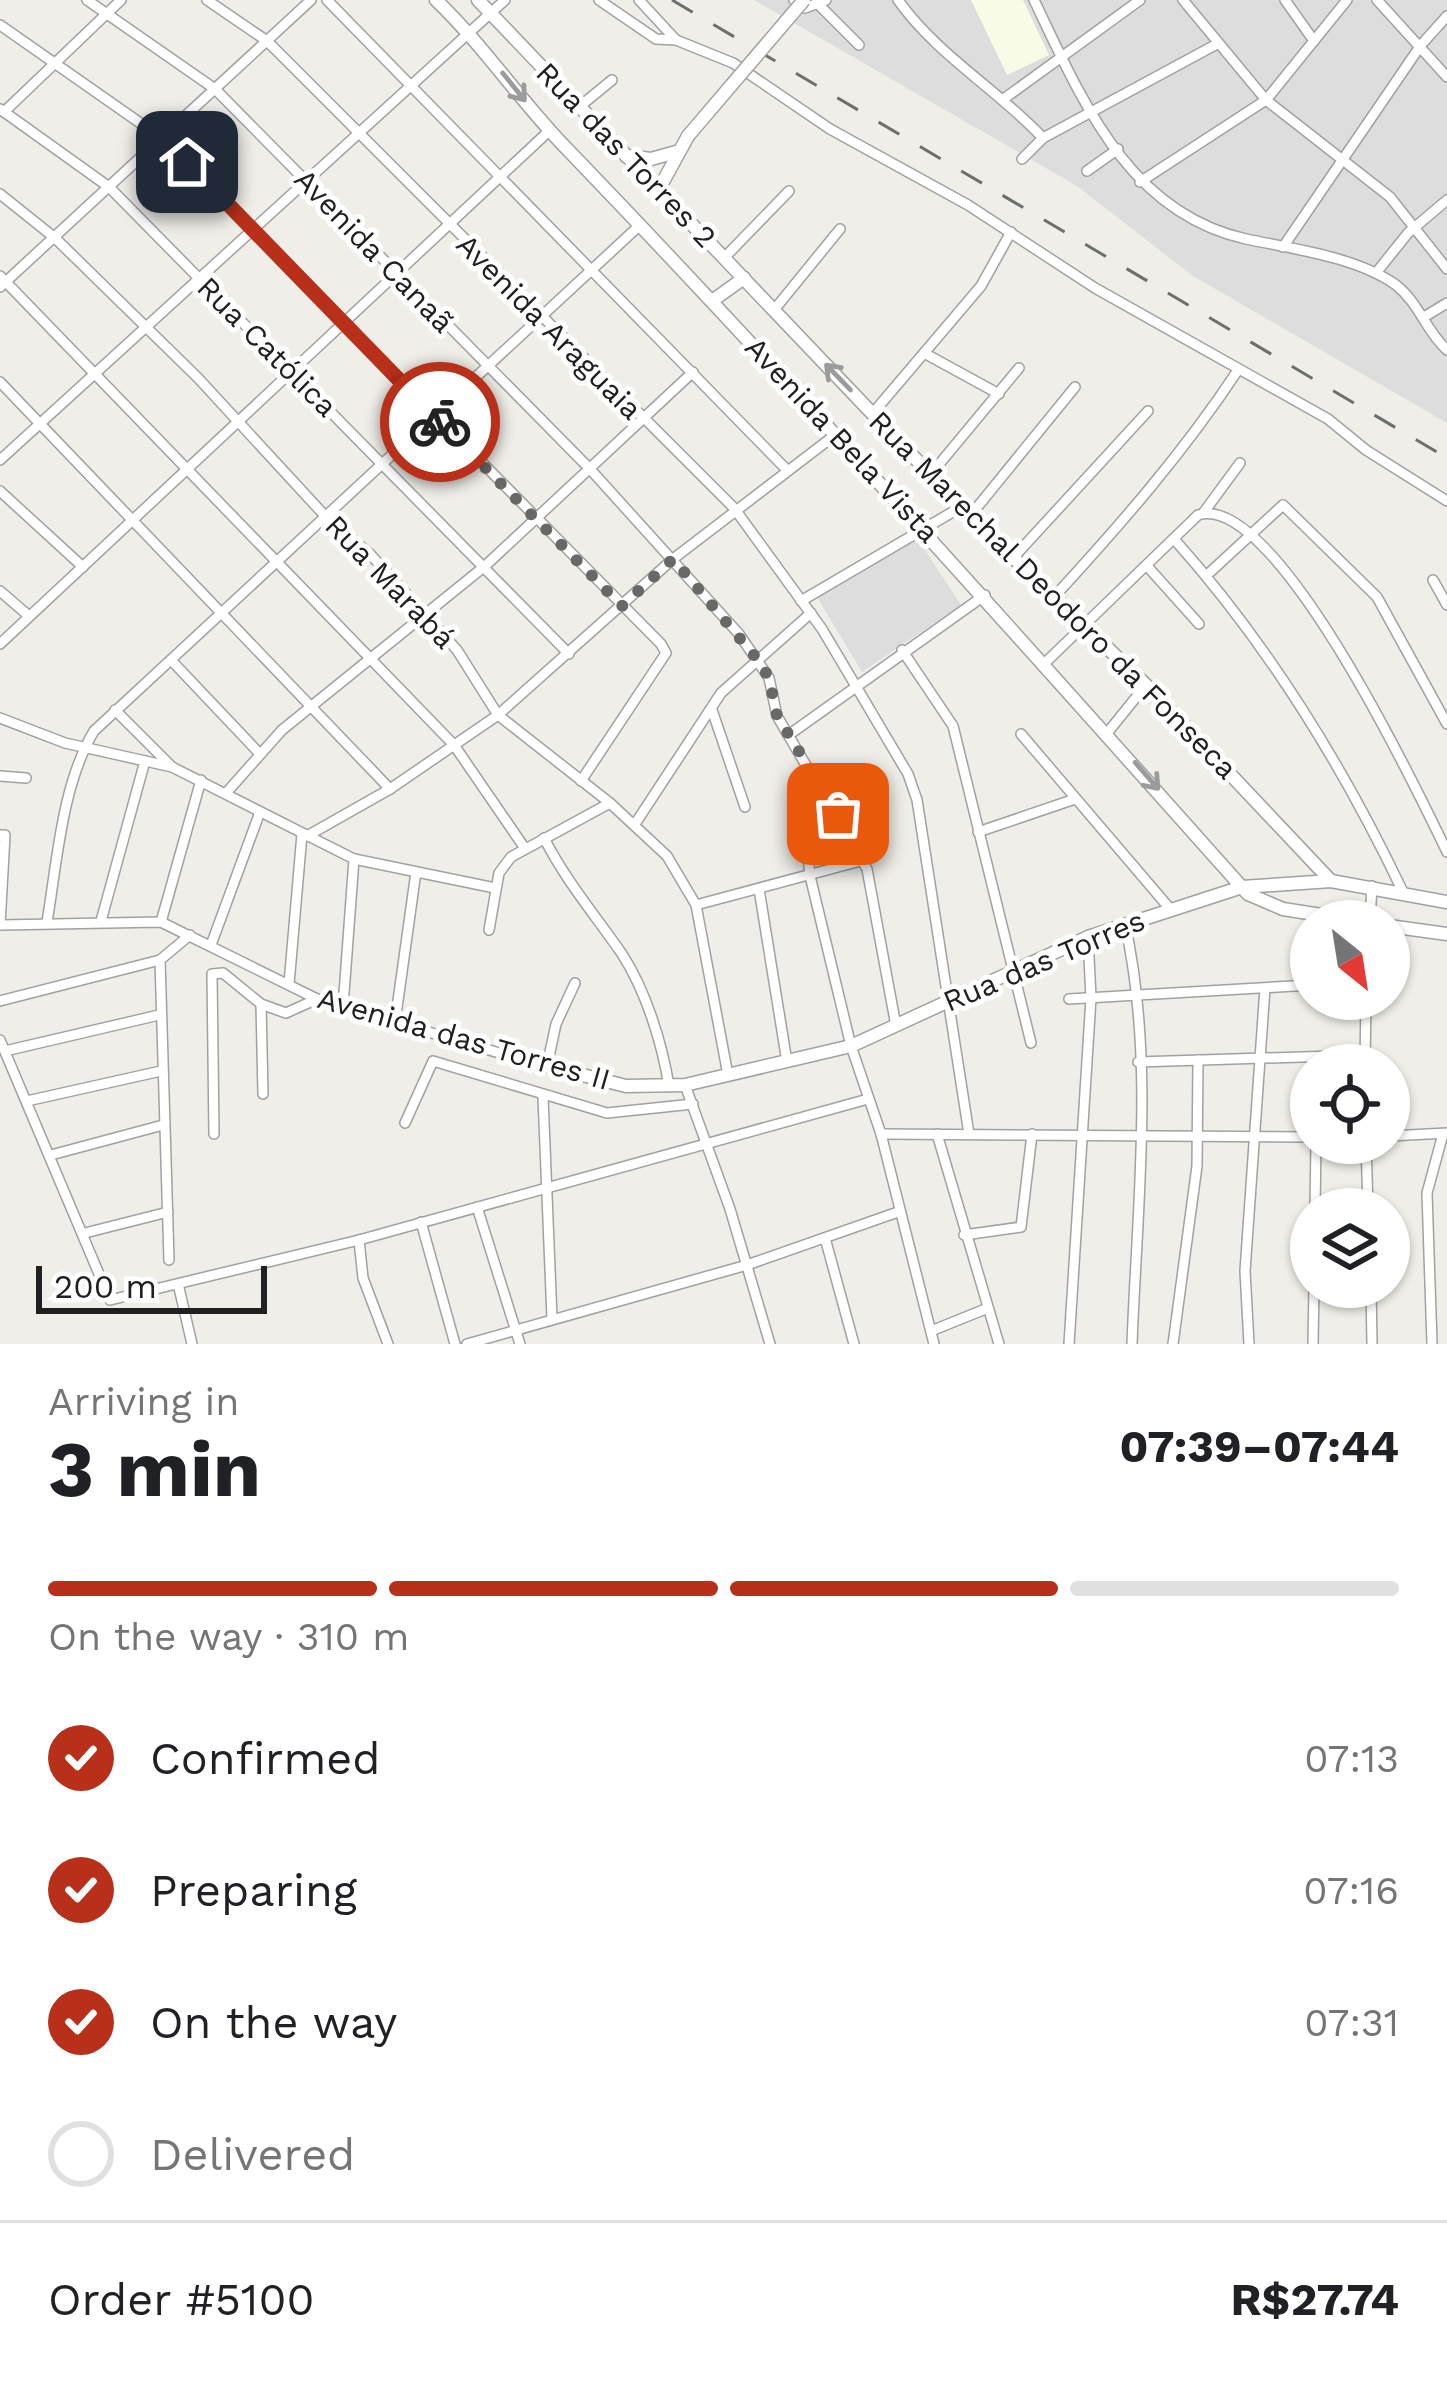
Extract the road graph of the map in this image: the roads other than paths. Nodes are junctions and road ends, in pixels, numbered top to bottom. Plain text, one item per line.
1 (87, 0) edge
2 (122, 0) edge
3 (207, 0) edge
4 (311, 0) edge
5 (327, 0) edge
6 (436, 0) edge
7 (478, 0) edge
8 (505, 0) edge
9 (599, 0) edge
10 (639, 0) edge
11 (794, 0) edge
12 (804, 0) edge
13 (898, 0) edge
14 (1034, 0) edge
15 (1140, 0) edge
16 (1183, 0) edge
17 (1285, 0) edge
18 (1347, 0) edge
19 (1377, 0) edge
20 (823, 2) edge
21 (491, 13) junction
22 (107, 14) junction
23 (1447, 16) edge
24 (0, 25) edge
25 (470, 33) junction
26 (676, 40) junction
27 (1314, 40) junction
28 (267, 41) junction
29 (1217, 44) junction
30 (859, 45) dead end
31 (1421, 45) junction
32 (1061, 56) junction
33 (55, 63) junction
34 (1447, 77) edge
35 (612, 80) dead end
36 (412, 84) junction
37 (215, 89) junction
38 (1005, 98) junction
39 (1266, 100) junction
40 (579, 107) junction
41 (1, 112) edge
42 (1093, 113) junction
43 (549, 131) junction
44 (360, 134) junction
45 (1043, 138) junction
46 (163, 139) junction
47 (1118, 149) junction
48 (676, 151) junction
49 (626, 156) junction
50 (1022, 159) dead end
51 (1342, 159) junction
52 (1087, 171) dead end
53 (502, 177) junction
54 (306, 182) junction
55 (1140, 182) junction
56 (109, 187) junction
57 (659, 189) junction
58 (789, 191) dead end
59 (0, 194) edge
60 (1447, 200) edge
61 (640, 225) junction
62 (1416, 226) junction
63 (450, 227) junction
64 (840, 229) dead end
65 (254, 231) junction
66 (1011, 232) junction
67 (55, 238) junction
68 (1283, 247) junction
69 (724, 257) junction
70 (1447, 268) edge
71 (592, 269) junction
72 (1376, 273) junction
73 (398, 275) junction
74 (744, 278) junction
75 (201, 280) junction
76 (2, 281) edge
77 (712, 302) junction
78 (1447, 303) edge
79 (773, 310) junction
80 (1424, 317) junction
81 (541, 318) junction
82 (344, 324) junction
83 (148, 330) junction
84 (1447, 350) edge
85 (924, 353) junction
86 (489, 368) junction
87 (1019, 368) dead end
88 (293, 370) junction
89 (1238, 370) junction
90 (693, 371) junction
91 (94, 375) junction
92 (0, 382) edge
93 (1076, 387) dead end
94 (999, 394) junction
95 (1148, 411) dead end
96 (873, 413) junction
97 (436, 418) junction
98 (641, 420) junction
99 (238, 421) junction
100 (40, 424) junction
101 (836, 435) junction
102 (0, 460) edge
103 (1240, 463) dead end
104 (384, 466) junction
105 (590, 469) junction
106 (184, 470) junction
107 (787, 470) junction
108 (931, 474) junction
109 (0, 491) edge
110 (1447, 500) edge
111 (734, 508) junction
112 (965, 511) junction
113 (1201, 513) junction
114 (326, 517) junction
115 (133, 520) junction
116 (536, 520) junction
117 (923, 530) junction
118 (1252, 534) junction
119 (1174, 538) junction
120 (1012, 558) junction
121 (673, 559) junction
122 (275, 565) junction
123 (82, 566) junction
124 (485, 566) junction
125 (1147, 566) junction
126 (1207, 575) junction
127 (1433, 580) dead end
128 (0, 591) edge
129 (985, 595) junction
130 (1054, 597) junction
131 (801, 601) junction
132 (1447, 605) edge
133 (622, 606) junction
134 (222, 612) junction
135 (812, 614) junction
136 (424, 615) junction
137 (29, 616) junction
138 (1198, 624) dead end
139 (1084, 627) junction
140 (0, 644) edge
141 (902, 650) junction
142 (569, 653) junction
143 (368, 659) junction
144 (171, 661) junction
145 (759, 661) junction
146 (1046, 662) junction
147 (856, 685) junction
148 (1146, 685) junction
149 (313, 706) junction
150 (712, 708) junction
151 (115, 710) junction
152 (498, 715) junction
153 (0, 718) edge
154 (1447, 724) edge
155 (1108, 732) junction
156 (790, 734) junction
157 (1021, 734) dead end
158 (454, 746) junction
159 (84, 747) junction
160 (259, 753) junction
161 (146, 760) junction
162 (172, 766) junction
163 (0, 776) edge
164 (26, 778) dead end
165 (201, 780) junction
166 (580, 781) junction
167 (390, 788) junction
168 (227, 792) junction
169 (1075, 799) junction
170 (610, 803) junction
171 (745, 807) dead end
172 (260, 812) junction
173 (635, 824) junction
174 (978, 832) junction
175 (0, 835) edge
176 (304, 835) junction
177 (544, 838) junction
178 (807, 844) dead end
179 (524, 847) junction
180 (1447, 852) edge
181 (354, 859) junction
182 (864, 860) junction
183 (416, 872) junction
184 (810, 876) junction
185 (1331, 881) junction
186 (1242, 886) junction
187 (1372, 886) junction
188 (495, 888) junction
189 (759, 889) junction
190 (1403, 892) junction
191 (1371, 900) edge
192 (1447, 902) edge
193 (696, 905) junction
194 (1290, 908) edge
195 (1171, 910) junction
196 (101, 921) junction
197 (47, 922) junction
198 (160, 922) junction
199 (1125, 924) junction
200 (1, 925) edge
201 (1410, 929) edge
202 (489, 930) dead end
203 (1447, 934) edge
204 (190, 935) junction
205 (1088, 937) junction
206 (211, 945) junction
207 (160, 960) junction
208 (1015, 970) junction
209 (574, 982) dead end
210 (289, 983) junction
211 (1290, 986) edge
212 (1265, 988) junction
213 (1138, 993) junction
214 (1091, 998) junction
215 (317, 999) junction
216 (1069, 999) dead end
217 (0, 1000) edge
218 (948, 1001) junction
219 (261, 1004) junction
220 (343, 1006) junction
221 (159, 1015) junction
222 (395, 1022) junction
223 (896, 1026) junction
224 (1031, 1043) dead end
225 (3, 1045) edge
226 (851, 1046) junction
227 (485, 1048) junction
228 (1258, 1058) junction
229 (1290, 1059) edge
230 (524, 1060) joint
231 (1198, 1060) junction
232 (1138, 1061) junction
233 (788, 1062) junction
234 (548, 1066) junction
235 (161, 1071) junction
236 (474, 1074) junction
237 (728, 1075) junction
238 (685, 1085) junction
239 (668, 1086) junction
240 (263, 1094) dead end
241 (543, 1097) junction
242 (868, 1099) junction
243 (27, 1101) junction
244 (693, 1104) junction
245 (405, 1123) dead end
246 (163, 1125) junction
247 (214, 1134) dead end
248 (881, 1134) junction
249 (937, 1134) junction
250 (969, 1134) junction
251 (1032, 1134) junction
252 (1084, 1134) junction
253 (1140, 1134) junction
254 (1445, 1134) edge
255 (1198, 1135) junction
256 (1410, 1135) edge
257 (1253, 1137) junction
258 (1290, 1139) edge
259 (709, 1144) junction
260 (51, 1155) junction
261 (547, 1185) junction
262 (477, 1207) junction
263 (168, 1212) junction
264 (898, 1212) junction
265 (421, 1222) junction
266 (85, 1233) junction
267 (964, 1235) junction
268 (825, 1238) junction
269 (358, 1240) junction
270 (169, 1260) dead end
271 (747, 1265) junction
272 (178, 1288) junction
273 (988, 1308) junction
274 (1314, 1308) edge
275 (1371, 1308) edge
276 (552, 1318) junction
277 (516, 1328) junction
278 (931, 1330) junction
279 (767, 1343) edge
280 (192, 1344) edge
281 (388, 1344) edge
282 (455, 1344) edge
283 (466, 1344) edge
284 (520, 1344) edge
285 (854, 1344) edge
286 (934, 1344) edge
287 (999, 1344) edge
288 (1069, 1344) edge
289 (1132, 1344) edge
290 (1173, 1344) edge
291 (1249, 1344) edge
292 (1313, 1344) edge
293 (1372, 1344) edge
294 (1432, 1344) edge

1 - 22 street, Avenida Canaã
2 - 22 street
3 - 28 street, Avenida Araguaia
4 - 28 street
5 - 36 street
6 - 25 street, Avenida Bela Vista
7 - 21 street, Rua das Torres 2
8 - 21 street
9 - 26 street
10 - 26 street
11 - 20 street
12 - 48 street, bridge
13 - 38 street
14 - 32 street
15 - 32 street
16 - 29 street
17 - 27 street
18 - 27 street
19 - 31 street
20 - 30 street
21 - 25 street
21 - 40 street, Rua das Torres 2
22 - 33 street
22 - 37 street, Avenida Canaã
23 - 31 street
24 - 33 street
25 - 36 street
25 -> 43 street, Avenida Bela Vista
26 - 66 street
27 - 39 street
28 - 37 street
28 - 44 street, Avenida Araguaia
29 - 39 street
29 - 42 street
31 - 34 street
31 - 51 street
32 - 38 street
32 - 42 street
33 - 41 street
33 - 46 street
35 - 40 street
36 - 44 street
36 - 53 street
37 - 46 street
37 - 54 street, Avenida Canaã
38 - 45 street
39 - 51 street
39 - 55 street
40 - 49 street, Rua das Torres 2
41 - 56 street, Rua Católica
42 - 45 street
42 - 47 street
43 - 53 street
43 - 61 street, Avenida Bela Vista
44 - 54 street
44 - 63 street, Avenida Araguaia
45 - 50 street
46 - 56 street
46 - 65 street
47 - 52 street
47 - 55 street
48 - 49 street
48 - 57 street
49 - 57 street, Rua das Torres 2
51 - 62 street
51 - 68 street
53 - 63 street
53 - 71 street
54 - 65 street
54 - 73 street, Avenida Canaã
55 - 68 street
56 - 67 street
56 - 75 street, Rua Católica
57 - 69 street, Rua das Torres 2
58 - 69 street
59 - 67 street, Rua Marabá
60 - 62 street
61 - 71 street
61 - 77 street, Avenida Bela Vista
62 - 70 street
62 - 72 street
63 - 73 street
63 - 81 street, Avenida Araguaia
64 - 79 street
65 - 75 street
65 - 82 street
66 - 85 street
66 - 89 street
67 - 76 street
67 - 83 street, Rua Marabá
68 - 72 street
69 - 74 street, Rua das Torres 2
71 - 81 street
71 - 90 street
72 - 80 street
73 - 82 street
73 - 86 street, Avenida Canaã
74 - 77 street
74 - 79 street, Rua das Torres 2
75 - 83 street
75 - 88 street, Rua Católica
76 - 91 street
77 - 101 street, Avenida Bela Vista
78 - 80 street
96 -> 79 street, Rua Marechal Deodoro da Fonseca
80 - 84 street
81 - 86 street
81 - 98 street, Avenida Araguaia
82 - 88 street
82 - 97 street
83 - 91 street
83 - 99 street, Rua Marabá
85 - 94 street
85 - 96 street
86 - 97 street
86 - 105 street, Avenida Canaã
87 - 94 street
88 - 99 street
88 - 104 street, Rua Católica
89 - 110 street
89 - 130 street
90 - 98 street
90 - 107 street
91 - 100 street
91 - 106 street
92 - 100 street
93 - 112 street
94 - 108 street
95 - 120 street
96 - 108 street, Rua Marechal Deodoro da Fonseca
97 - 104 street
97 - 116 street
98 - 105 street
98 - 111 street, Avenida Araguaia
99 - 106 street
99 - 114 street, Rua Marabá
100 - 102 street
100 - 115 street
101 - 107 street
101 - 117 street, Avenida Bela Vista
103 - 113 street
104 - 114 street
104 - 124 street, Rua Católica
105 - 116 street
105 - 121 street, Avenida Canaã
106 - 115 street
106 - 122 street
107 - 111 street
108 - 112 street, Rua Marechal Deodoro da Fonseca
109 - 123 street
111 - 121 street
111 - 131 street, Avenida Araguaia
112 - 117 street
112 - 120 street, Rua Marechal Deodoro da Fonseca
113 - 118 street
113 - 119 street
114 - 122 street
114 - 136 street, Rua Marabá
115 - 123 street
115 - 134 street
116 - 124 street
116 - 133 street
117 - 129 street, Avenida Bela Vista
117 - 131 street
118 - 126 street
118 - 154 street
118 - 180 street
119 - 125 street
119 - 126 street
120 - 130 street, Rua Marechal Deodoro da Fonseca
121 - 133 street
121 - 145 street, Avenida Canaã
122 - 134 street
122 - 143 street
123 - 137 street
124 - 136 street
124 - 142 street, Rua Católica
125 - 138 street
125 - 139 street
126 - 190 street
127 - 132 street
128 - 137 street
129 - 141 street
129 - 146 street, Avenida Bela Vista
130 - 139 street, Rua Marechal Deodoro da Fonseca
131 - 135 street, Avenida Araguaia
133 - 142 street
133 - 166 street
134 - 144 street
134 - 149 street
135 - 145 street
135 - 147 street, Avenida Araguaia
136 - 143 street
136 - 152 street, Rua Marabá
137 - 140 street
139 - 146 street
139 - 148 street, Rua Marechal Deodoro da Fonseca
141 - 147 street
141 - 174 street
142 - 152 street
143 - 149 street
143 - 158 street
144 - 151 street
144 - 160 street
145 - 150 street
145 - 156 street, Avenida Canaã
146 - 155 street, Avenida Bela Vista
147 - 156 street
147 - 218 street, Avenida Araguaia
148 - 155 street
148 - 185 street, Rua Marechal Deodoro da Fonseca
149 - 160 street
149 - 167 street
150 - 171 street
150 - 173 street
151 - 159 street
151 - 162 street
152 - 158 street
152 - 166 street, Rua Marabá
153 - 159 street
155 -> 186 street, Avenida Bela Vista
156 - 182 street, Avenida Canaã
157 - 169 street
158 - 167 street
158 - 179 street
159 - 161 street
159 - 197 street
160 - 168 street
161 - 162 street
161 - 196 street
162 - 165 street
163 - 164 street
165 - 168 street
165 - 198 street
166 - 170 street, Rua Marabá
167 - 176 street
168 - 172 street
169 - 174 street
169 - 195 street
170 - 173 street, Rua Marabá
170 - 177 street
172 - 176 street
172 - 206 street
173 - 193 street, Rua Marabá
174 - 208 street
175 - 200 street
176 - 181 street
176 - 210 street
177 - 179 street
177 - 239 street
178 - 184 street
179 - 188 street
181 - 183 street
181 - 220 street
182 - 184 street
182 - 223 street, Avenida Canaã
183 - 188 street
183 - 222 street
184 - 189 street
184 - 226 street
185 - 186 street, Rua das Torres
185 - 187 street, Rua das Torres
186 - 194 street
186 - 195 street, Rua das Torres
187 - 190 street, Rua das Torres
187 - 191 street
188 - 202 street
189 - 193 street
189 - 233 street
190 - 192 street, Rua das Torres
193 - 237 street, Rua Marabá
195 - 199 street, Rua das Torres
196 - 197 street
196 - 198 street
197 - 200 street
198 - 204 street, Avenida das Torres II
199 - 205 street, Rua das Torres
199 - 213 street
201 - 203 street
204 - 206 street, Avenida das Torres II
204 - 207 street
205 - 208 street, Rua das Torres
205 - 214 street
206 - 210 street, Avenida das Torres II
207 - 217 street
207 - 221 street
208 - 218 street, Rua das Torres
208 - 224 street
209 - 234 street
210 - 215 street, Avenida das Torres II
211 - 212 street
212 - 213 street
212 - 228 street
213 - 214 street
213 - 232 street
214 - 216 street
214 - 252 street
215 - 219 street
215 - 220 street, Avenida das Torres II
218 - 223 street, Rua das Torres
218 - 250 street, Avenida Araguaia
219 - 240 street
219 - 247 street
220 - 222 street, Avenida das Torres II
221 - 225 street
221 - 235 street
222 - 227 street, Avenida das Torres II
223 - 226 street, Rua das Torres
225 - 243 street
226 - 233 street, Avenida das Torres II
226 - 242 street
227 - 230 street, Avenida das Torres II
227 - 236 street
228 - 229 street
228 - 231 street
228 - 257 street
230 - 234 street, Avenida das Torres II
231 - 232 street
231 - 255 street
232 - 253 street
233 - 237 street, Avenida das Torres II
234 - 239 street, Avenida das Torres II
235 - 243 street
235 - 246 street
236 - 241 street
236 - 245 street
237 - 238 street, Avenida das Torres II
238 - 239 street, Avenida das Torres II
238 - 244 street
241 - 244 street
241 - 261 street
242 - 248 street
242 - 259 street
243 - 260 street
244 - 259 street
246 - 260 street
246 - 263 street
248 - 249 street
248 - 264 street
249 - 250 street
249 - 267 street
250 - 251 street
251 - 252 street
251 - 267 street
252 - 253 street
252 - 288 street
253 - 255 street
253 - 289 street
254 - 256 street
254 - 294 street
255 - 257 street
255 - 290 street
257 - 258 street
257 - 291 street
259 - 261 street
259 - 271 street
260 - 266 street
261 - 262 street
261 - 276 street
262 - 265 street
262 - 277 street
263 - 266 street
263 - 270 street
264 - 268 street
264 - 278 street
265 - 269 street
265 - 282 street
266 - 272 street
267 - 273 street
268 - 271 street
268 - 285 street
269 - 272 street
269 - 281 street
271 - 276 street
271 - 279 street
272 - 280 street
273 - 278 street
273 - 287 street
274 - 292 street
275 - 293 street
276 - 277 street
277 - 283 street
277 - 284 street
278 - 286 street

